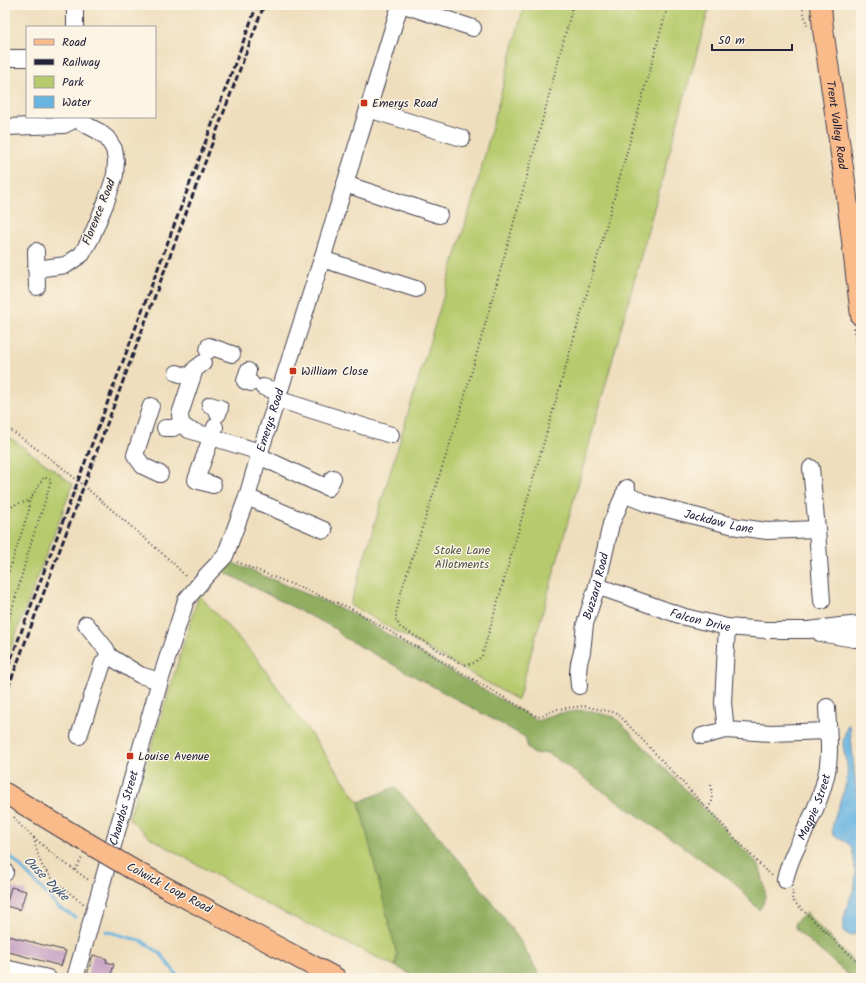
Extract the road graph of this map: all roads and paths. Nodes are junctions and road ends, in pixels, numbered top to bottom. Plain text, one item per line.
1 (75, 5) edge
2 (400, 5) edge
3 (404, 5) edge
4 (573, 5) edge
5 (668, 5) edge
6 (815, 5) edge
7 (821, 5) edge
8 (75, 26) edge
9 (473, 28) dead end
10 (823, 29) junction
11 (11, 58) dead end
12 (26, 58) edge
13 (368, 109) junction
14 (72, 118) edge
15 (75, 118) edge
16 (5, 127) edge
17 (462, 138) dead end
18 (345, 184) junction
19 (439, 215) dead end
20 (36, 251) dead end
21 (322, 259) junction
22 (36, 269) junction
23 (37, 287) dead end
24 (416, 289) dead end
25 (861, 316) edge
26 (232, 354) dead end
27 (254, 380) dead end
28 (278, 396) junction
29 (151, 406) dead end
30 (861, 420) edge
31 (213, 421) junction
32 (180, 424) junction
33 (154, 425) junction
34 (5, 426) edge
35 (391, 435) dead end
36 (861, 435) edge
37 (259, 454) junction
38 (810, 468) dead end
39 (160, 474) dead end
40 (333, 478) dead end
41 (213, 485) dead end
42 (626, 491) joint
43 (247, 497) junction
44 (29, 501) junction
45 (5, 511) edge
46 (5, 518) edge
47 (817, 529) junction
48 (5, 530) edge
49 (324, 530) dead end
50 (225, 556) junction
51 (201, 582) junction
52 (5, 583) edge
53 (597, 586) junction
54 (822, 602) dead end
55 (86, 624) dead end
56 (861, 624) edge
57 (727, 627) junction
58 (5, 629) edge
59 (809, 630) junction
60 (861, 639) edge
61 (109, 656) junction
62 (160, 681) junction
63 (579, 686) dead end
64 (827, 707) dead end
65 (726, 730) junction
66 (828, 731) junction
67 (79, 736) dead end
68 (702, 736) dead end
69 (712, 784) dead end
70 (13, 804) edge
71 (708, 809) junction
72 (34, 838) junction
73 (83, 855) dead end
74 (75, 870) junction
75 (785, 880) junction
76 (101, 888) junction
77 (94, 912) junction
78 (861, 965) edge
79 (5, 968) edge
80 (48, 978) edge
81 (75, 978) edge
82 (336, 978) edge

1 - 8 street
2 - 13 street, Emerys Road
3 - 9 street
4 - 5 path
6 - 10 main road, Trent Valley Road
7 - 10 main road, Trent Valley Road
10 - 25 main road, Trent Valley Road
11 - 12 street
13 - 17 street
13 - 18 street, Emerys Road
14 - 16 street, Florence Road
15 - 22 street, Florence Road
18 - 19 street
18 - 21 street, Emerys Road
20 - 22 street
21 - 24 street
21 - 28 street, Emerys Road
22 - 23 street
26 - 32 street
27 - 28 street
28 - 35 street
28 - 37 street, Emerys Road
29 - 33 street
30 - 36 path
31 - 32 street
31 - 37 street
31 - 41 street
32 - 33 street
33 - 39 street
34 - 51 path, bridge
37 - 40 street
37 - 43 street, Emerys Road
38 - 47 street
42 - 47 street, Jackdaw Lane
42 - 53 street, Buzzard Road
43 - 49 street
43 - 50 street, Emerys Road
44 - 45 path
44 - 52 path
44 - 58 path
46 - 48 path
47 - 54 street
50 - 51 street, Emerys Road
50 - 71 path
51 - 62 street, Chandos Street
53 - 57 street, Falcon Drive
53 - 63 street, Buzzard Road
55 - 61 street
56 - 59 street, Falcon Drive
57 - 59 street, Falcon Drive
57 - 65 street
59 - 60 street, Falcon Drive
61 - 62 street
61 - 67 street
62 - 76 street, Chandos Street
64 - 66 street, Magpie Street
65 - 66 street
65 - 68 street
66 - 75 street, Magpie Street
69 - 71 path
70 - 72 path
70 - 82 main road, Colwick Loop Road, bridge
71 - 75 path
72 - 74 path
72 - 77 path
73 - 74 path
74 - 76 path
75 - 78 path
76 - 77 street, Chandos Street
77 - 81 street, Chandos Street
79 - 80 street

